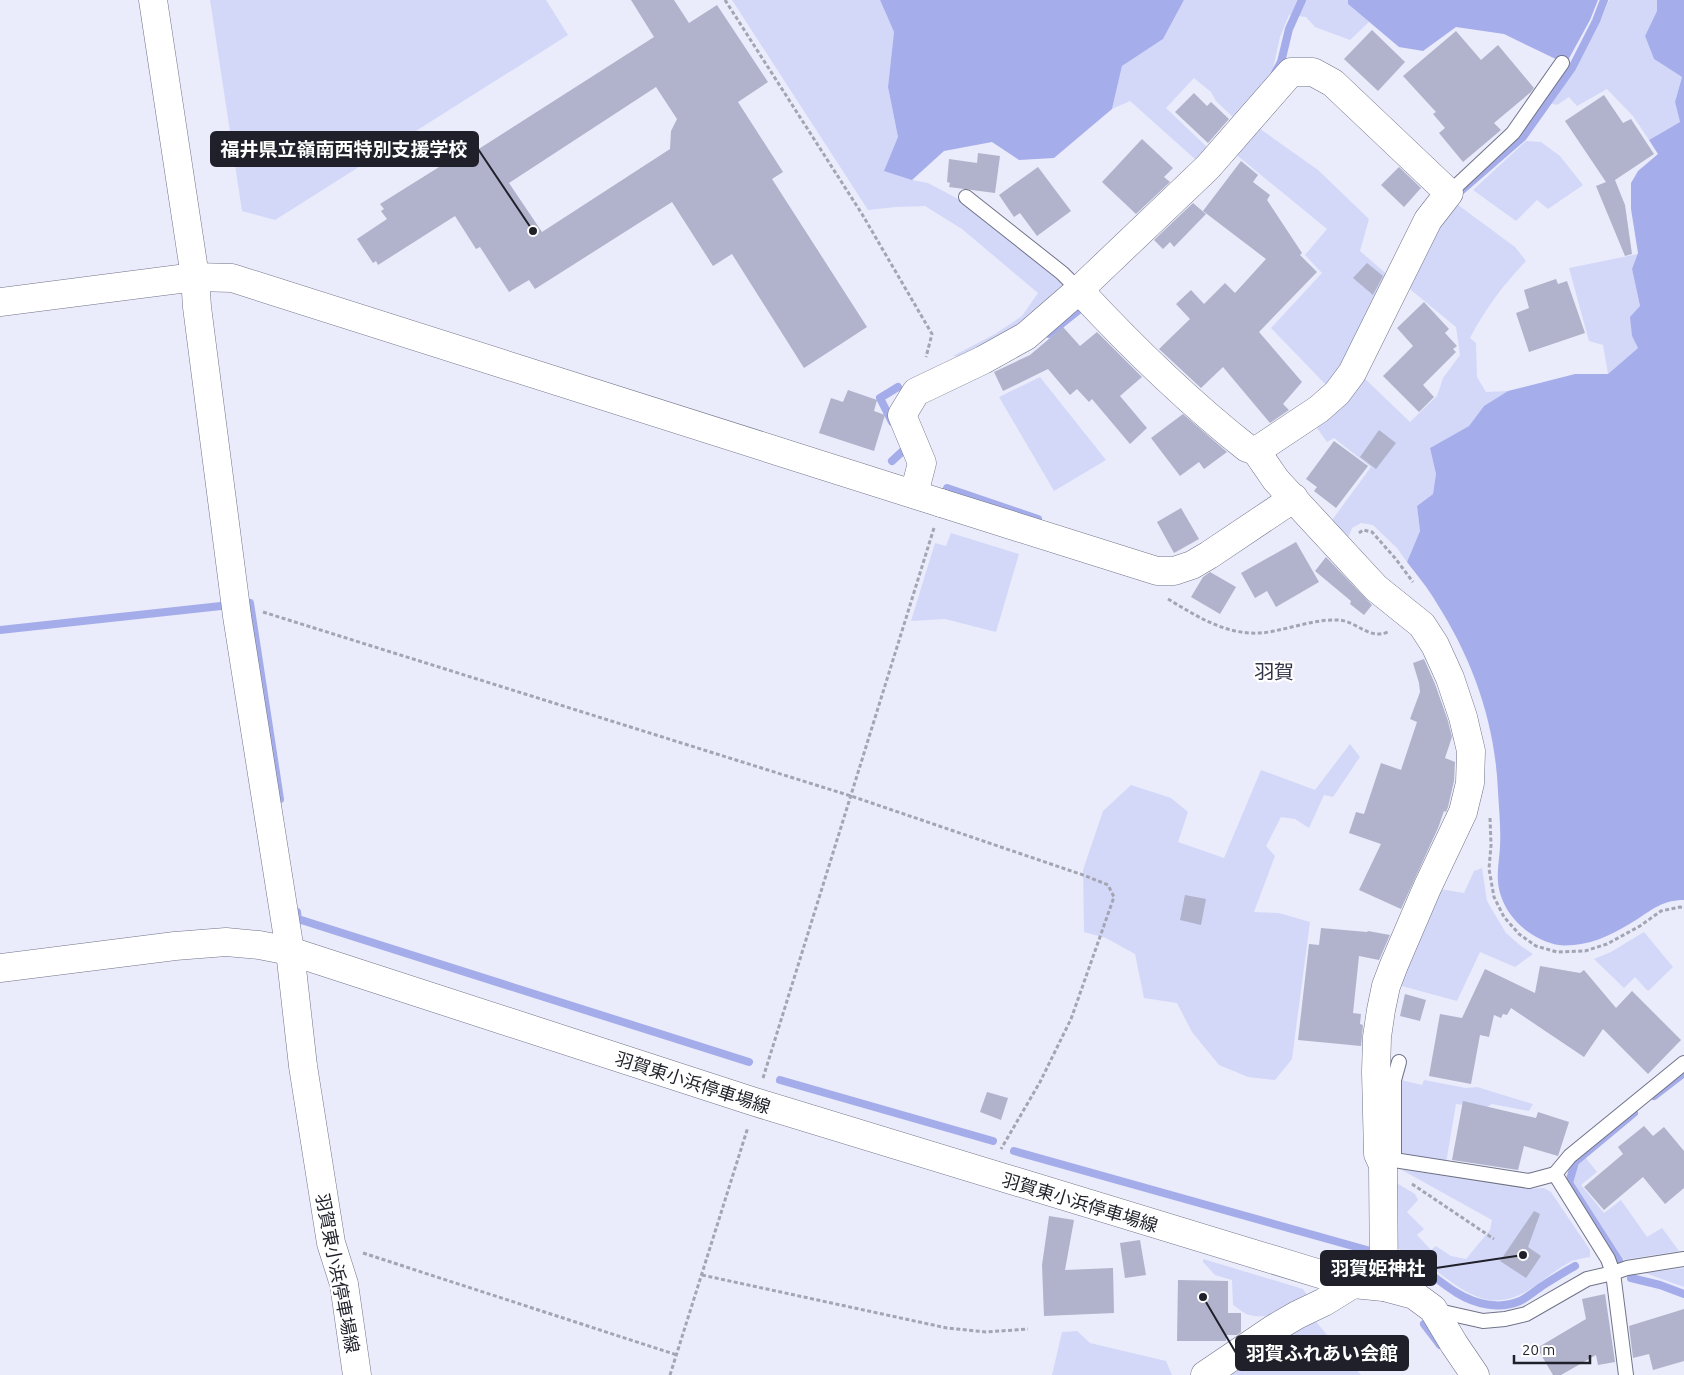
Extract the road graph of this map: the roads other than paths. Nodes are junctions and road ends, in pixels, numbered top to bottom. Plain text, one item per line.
1 (153, 0) edge
2 (1562, 63) dead end
3 (1449, 193) junction
4 (966, 197) dead end
5 (194, 277) junction
6 (1079, 290) junction
7 (0, 302) edge
8 (1256, 451) junction
9 (914, 494) junction
10 (1294, 498) junction
11 (290, 951) junction
12 (0, 968) edge
13 (1399, 1062) dead end
14 (1684, 1063) edge
15 (1386, 1166) junction
16 (1555, 1174) junction
17 (1684, 1259) edge
18 (1613, 1273) junction
19 (1353, 1284) junction
20 (1384, 1286) junction
21 (1433, 1309) junction
22 (357, 1375) edge
23 (1205, 1375) edge
24 (1475, 1375) edge
25 (1626, 1375) edge

1 - 5 street
2 - 3 lane
3 - 6 street
3 - 8 street
4 - 6 lane
5 - 7 street
5 - 9 street
5 - 11 street
6 - 8 street
6 - 9 street
8 - 10 street
9 - 10 street
10 - 15 street
11 - 12 street
11 - 19 street, 羽賀東小浜停車場線
11 - 22 street, 羽賀東小浜停車場線
13 - 15 lane
14 - 16 lane
15 - 16 lane
15 - 20 street
16 - 18 lane
17 - 18 lane
18 - 21 lane
18 - 25 lane
19 - 20 street, 羽賀東小浜停車場線
19 - 23 street
20 - 21 street, 羽賀東小浜停車場線
21 - 24 street, 羽賀東小浜停車場線

